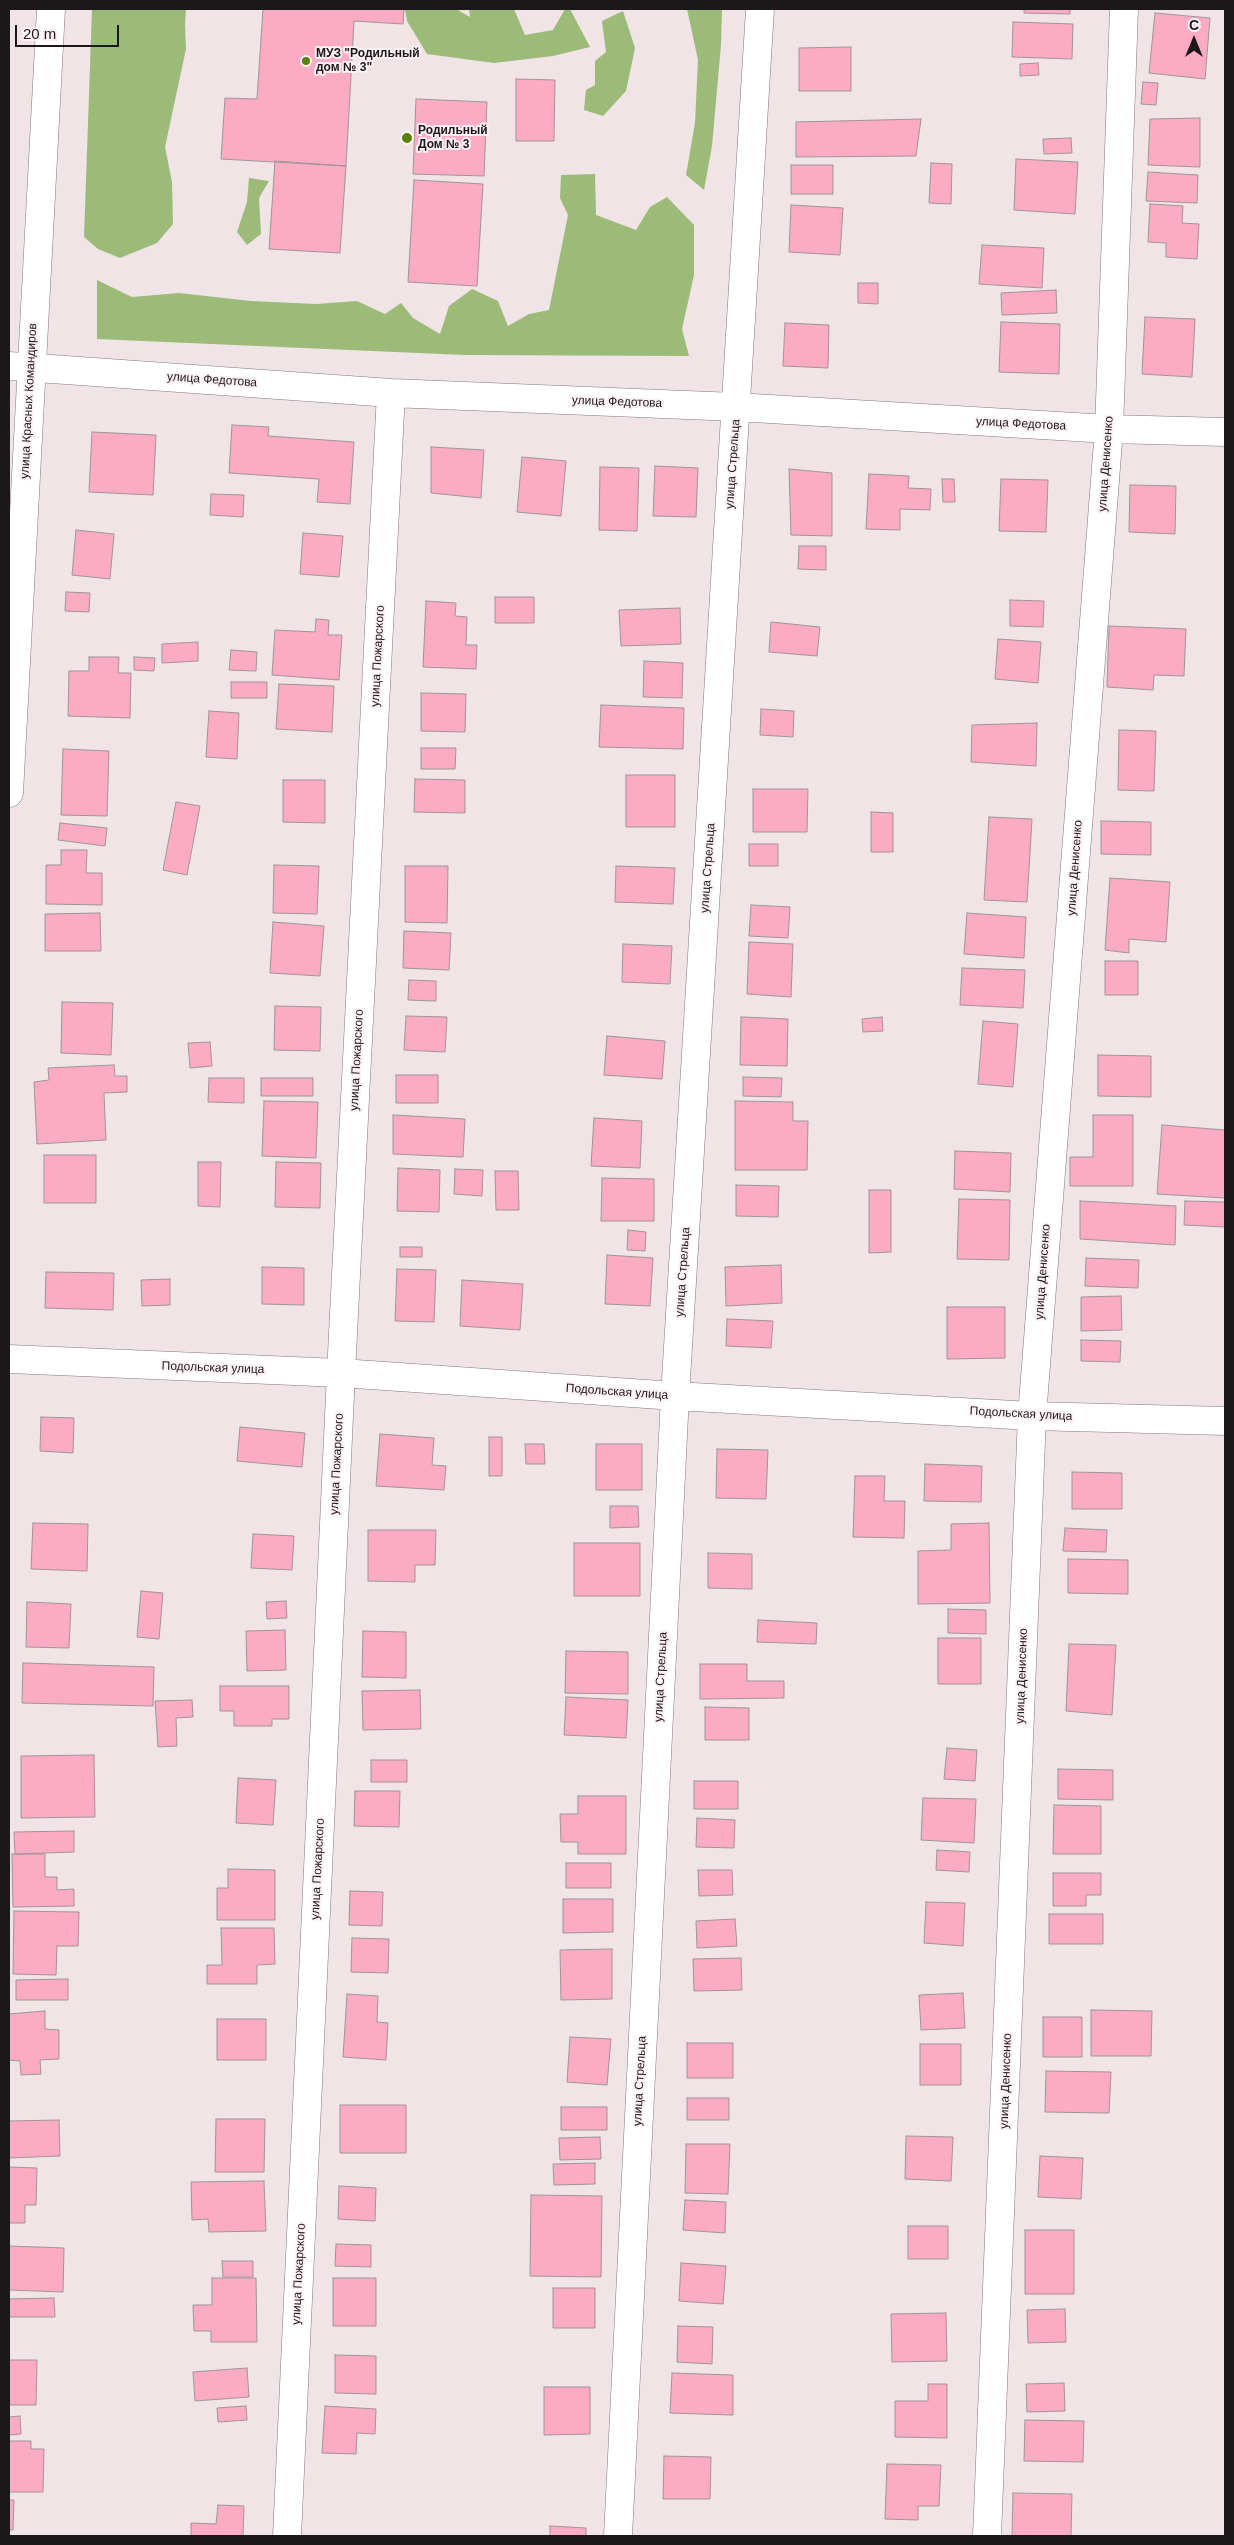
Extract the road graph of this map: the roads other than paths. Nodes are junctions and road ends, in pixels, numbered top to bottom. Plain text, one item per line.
1 (51, 9) edge
2 (760, 9) edge
3 (1124, 9) edge
4 (20, 366) edge
5 (391, 393) junction
6 (736, 407) junction
7 (1109, 429) junction
8 (1225, 432) edge
9 (9, 793) edge
10 (9, 1359) edge
11 (341, 1373) junction
12 (675, 1396) junction
13 (1032, 1416) junction
14 (1225, 1421) edge
15 (287, 2536) edge
16 (618, 2536) edge
17 (987, 2536) edge

1 - 4 street, улица Красных Командиров
2 - 6 street, улица Стрельца
3 - 7 street, улица Денисенко
4 - 5 street, улица Федотова
4 - 9 street, улица Красных Командиров
5 - 6 street, улица Федотова
5 - 11 street, улица Пожарского
6 - 7 street, улица Федотова
6 - 12 street, улица Стрельца
7 - 8 street, улица Федотова
7 - 13 street, улица Денисенко
10 - 11 street, Подольская улица
11 - 12 street, Подольская улица
11 - 15 street, улица Пожарского
12 - 13 street, Подольская улица
12 - 16 street, улица Стрельца
13 - 14 street, Подольская улица
13 - 17 street, улица Денисенко

